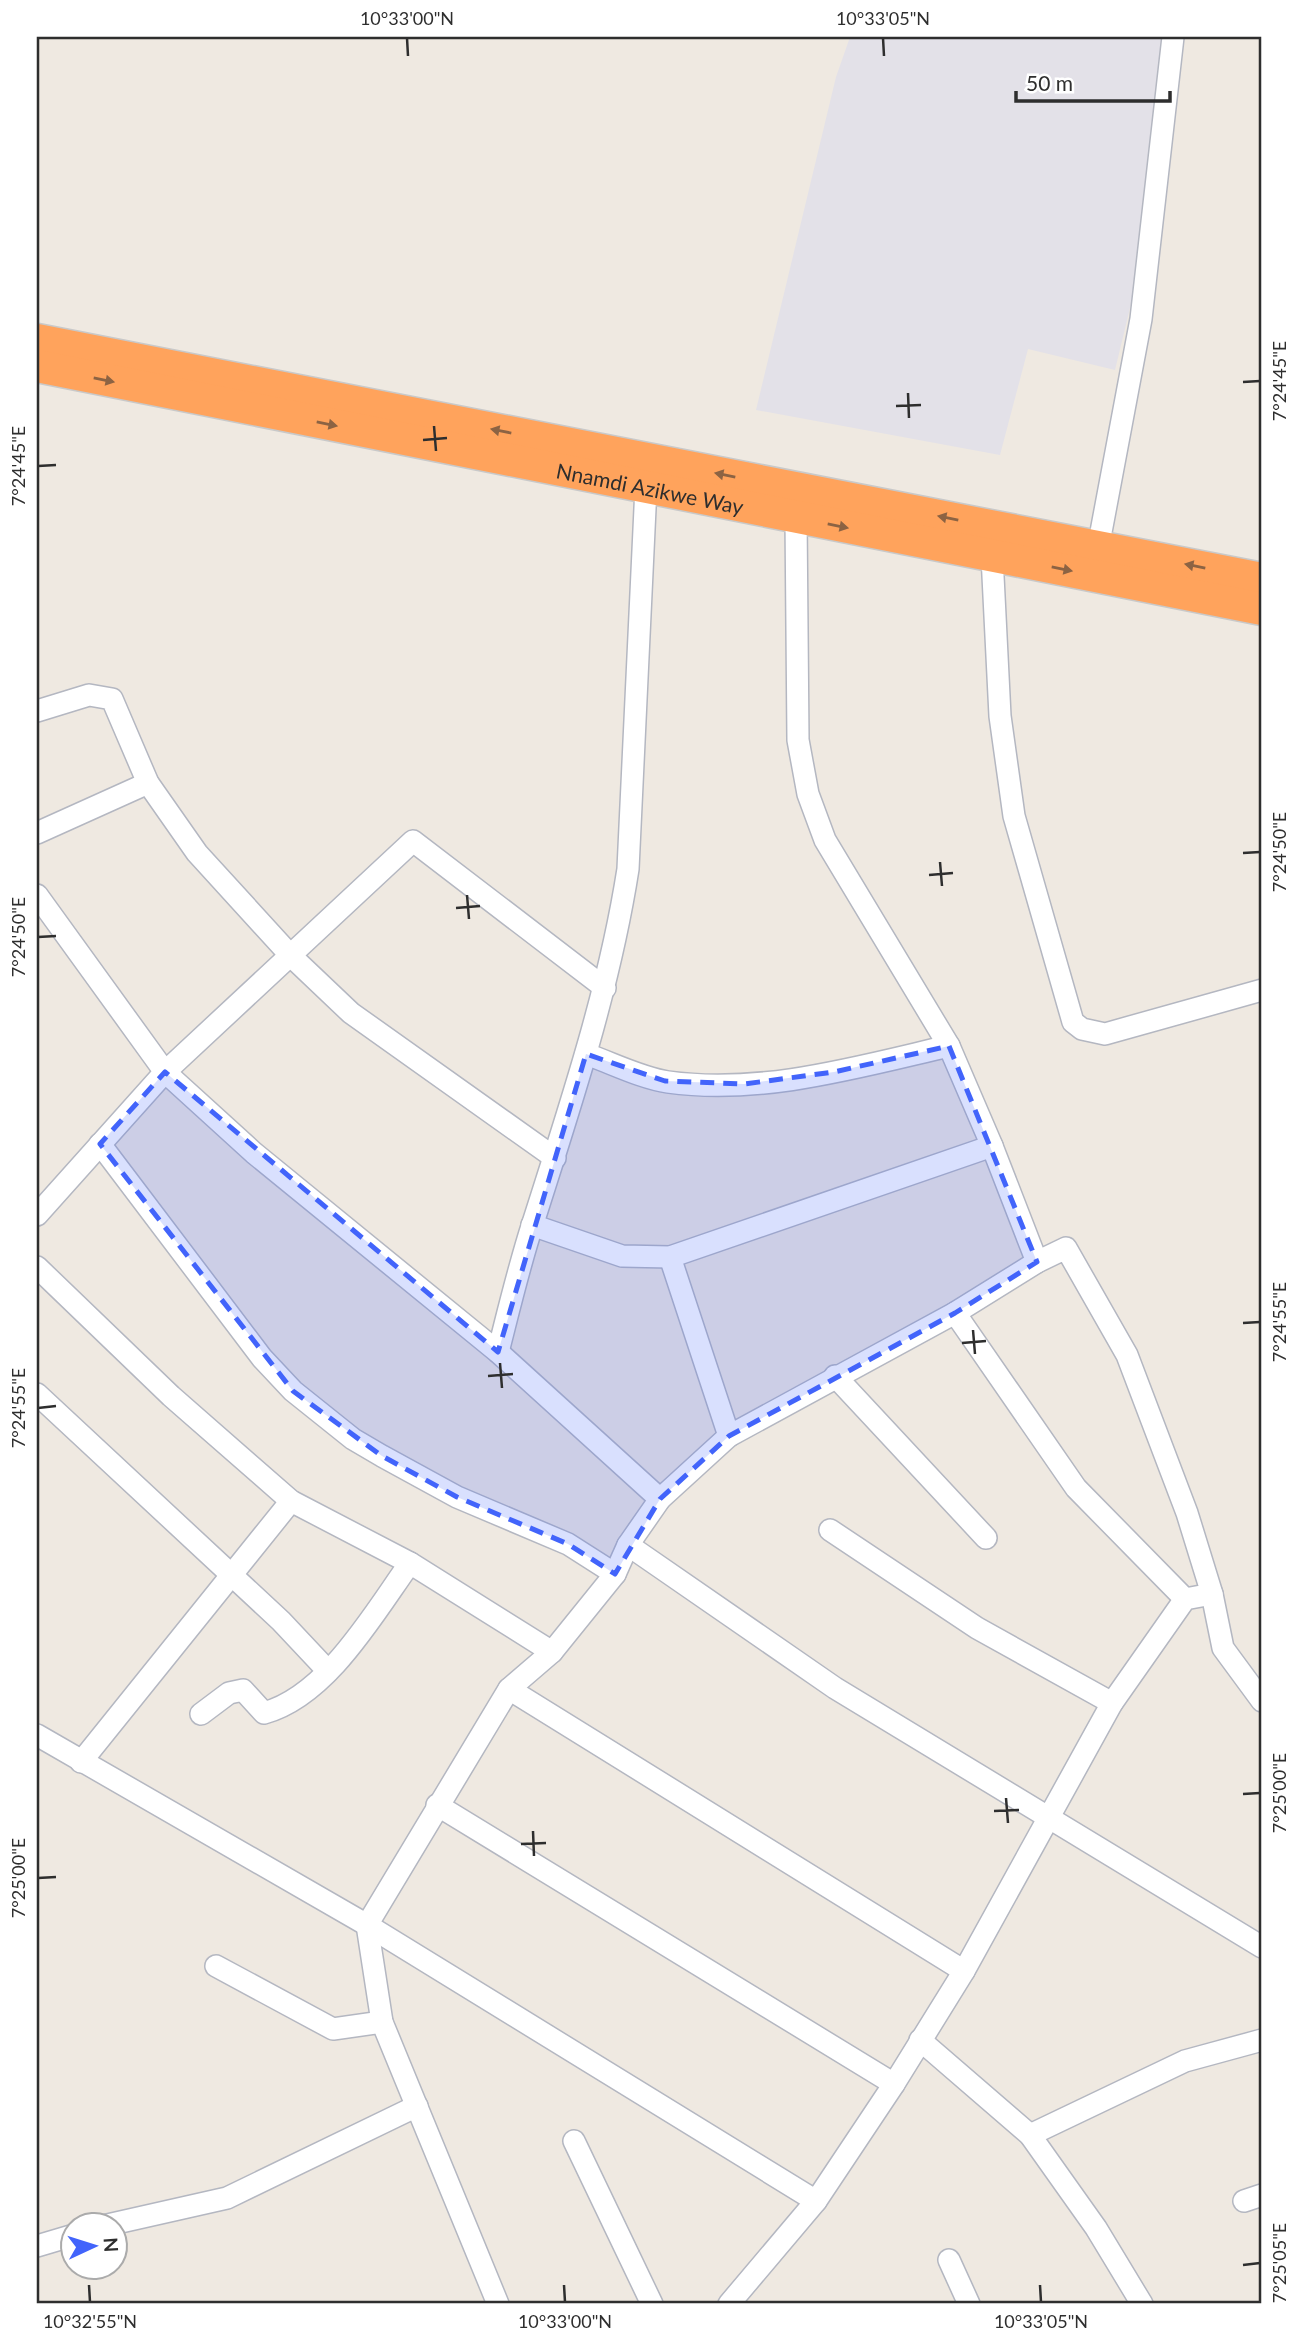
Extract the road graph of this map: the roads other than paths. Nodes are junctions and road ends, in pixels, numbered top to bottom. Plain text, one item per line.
1 (1173, 37) edge
2 (37, 340) edge
3 (37, 366) edge
4 (646, 487) junction
5 (796, 517) junction
6 (995, 542) junction
7 (1098, 548) junction
8 (1262, 579) edge
9 (1262, 609) edge
10 (37, 711) edge
11 (148, 783) junction
12 (37, 833) edge
13 (37, 895) edge
14 (291, 956) junction
15 (605, 988) junction
16 (1262, 990) edge
17 (949, 1046) junction
18 (586, 1054) junction
19 (165, 1072) junction
20 (100, 1144) junction
21 (992, 1146) junction
22 (555, 1158) junction
23 (37, 1215) edge
24 (532, 1226) junction
25 (670, 1257) junction
26 (1037, 1262) junction
27 (37, 1267) edge
28 (955, 1313) junction
29 (498, 1352) junction
30 (835, 1376) junction
31 (37, 1394) edge
32 (729, 1436) junction
33 (660, 1499) junction
34 (291, 1501) junction
35 (830, 1530) dead end
36 (986, 1538) dead end
37 (628, 1545) junction
38 (410, 1563) junction
39 (230, 1573) junction
40 (615, 1574) junction
41 (1212, 1594) junction
42 (1185, 1599) junction
43 (552, 1652) junction
44 (328, 1671) junction
45 (509, 1689) junction
46 (1262, 1701) edge
47 (1112, 1703) junction
48 (201, 1714) dead end
49 (37, 1735) edge
50 (81, 1762) junction
51 (437, 1805) junction
52 (1052, 1817) junction
53 (367, 1925) junction
54 (1262, 1947) edge
55 (216, 1966) dead end
56 (964, 1970) junction
57 (382, 2022) junction
58 (920, 2040) junction
59 (1262, 2040) edge
60 (894, 2084) junction
61 (417, 2106) junction
62 (1030, 2135) junction
63 (574, 2141) dead end
64 (816, 2202) junction
65 (130, 2219) edge
66 (60, 2239) edge
67 (37, 2246) edge
68 (949, 2260) dead end
69 (498, 2304) edge
70 (652, 2304) edge
71 (729, 2304) edge
72 (969, 2304) edge
73 (1142, 2304) edge

1 - 7 street
6 -> 2 highway, Nnamdi Azikwe Way
3 -> 4 highway, Nnamdi Azikwe Way
4 - 5 highway, Nnamdi Azikwe Way
4 - 15 street
5 -> 6 highway, Nnamdi Azikwe Way
5 - 17 street
6 - 7 highway, Nnamdi Azikwe Way
6 -> 9 highway, Nnamdi Azikwe Way
6 - 16 street
8 -> 7 highway, Nnamdi Azikwe Way
10 - 11 street
11 - 12 street
11 - 14 street
13 - 19 street
14 - 15 street
14 - 19 street
14 - 22 street
15 - 18 street
17 - 18 street
17 - 21 street
18 - 22 street
19 - 20 street
19 - 29 street
20 - 23 street
20 - 40 street
21 - 25 street
21 - 26 street
22 - 24 street
24 - 25 street
24 - 29 street
25 - 32 street
26 - 28 street
26 - 41 street
27 - 34 street
28 - 30 street
28 - 42 street
29 - 33 street
30 - 32 street
30 - 36 street
31 - 39 street
32 - 33 street
33 - 37 street
34 - 38 street
34 - 39 street
35 - 47 street
37 - 40 street
37 - 52 street
38 - 43 street
38 - 44 street
39 - 44 street
39 - 50 street
40 - 43 street
41 - 42 street
41 - 46 street
42 - 47 street
43 - 45 street
44 - 48 street
45 - 51 street
45 - 56 street
47 - 52 street
49 - 50 street
50 - 53 street
51 - 53 street
51 - 60 street
52 - 54 street
52 - 56 street
53 - 57 street
53 - 64 street
55 - 57 street
56 - 58 street
57 - 61 street
58 - 60 street
58 - 62 street
59 - 62 street
60 - 64 street
61 - 65 street
61 - 69 street
62 - 73 street
63 - 70 street
64 - 71 street
66 - 67 street
68 - 72 street

